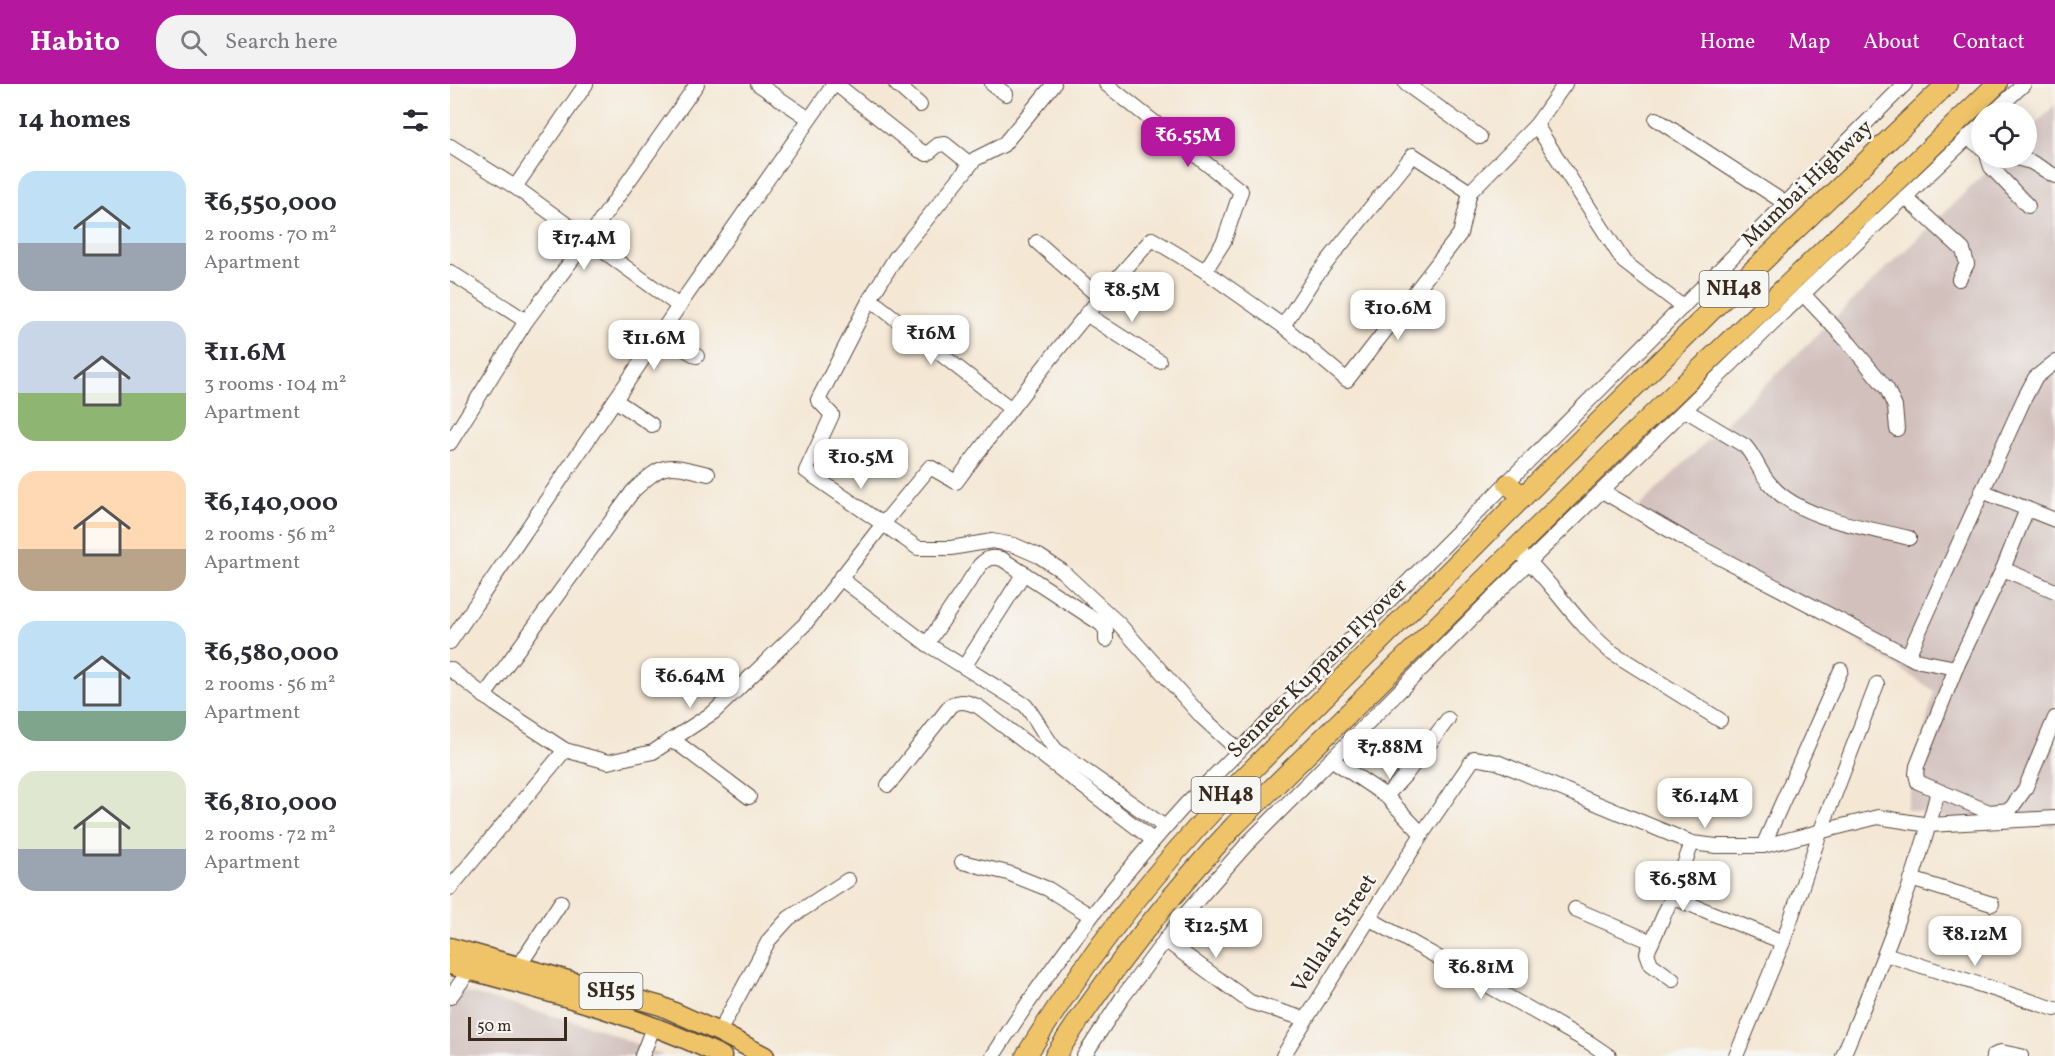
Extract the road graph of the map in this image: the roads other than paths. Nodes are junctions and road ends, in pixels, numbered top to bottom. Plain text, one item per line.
1 (586, 84) edge
2 (697, 84) edge
3 (758, 84) edge
4 (835, 84) edge
5 (896, 84) edge
6 (992, 84) edge
7 (1054, 84) edge
8 (1106, 84) edge
9 (1406, 84) edge
10 (1565, 84) edge
11 (1905, 84) edge
12 (1947, 84) edge
13 (1996, 84) edge
14 (2024, 84) edge
15 (1006, 94) dead end
16 (2005, 102) edge
17 (920, 105) dead end
18 (808, 118) junction
19 (1656, 119) dead end
20 (1536, 125) junction
21 (1971, 134) edge
22 (1480, 137) dead end
23 (1967, 137) junction
24 (1971, 140) edge
25 (450, 146) edge
26 (970, 164) junction
27 (2037, 166) edge
28 (1992, 168) edge
29 (2055, 176) edge
30 (515, 187) junction
31 (1470, 192) junction
32 (1905, 197) junction
33 (1785, 203) junction
34 (2028, 206) dead end
35 (587, 240) junction
36 (1037, 242) dead end
37 (1826, 261) junction
38 (1205, 271) junction
39 (450, 272) edge
40 (1959, 279) dead end
41 (1803, 294) junction
42 (1099, 297) junction
43 (870, 299) junction
44 (679, 306) junction
45 (1683, 307) junction
46 (1086, 314) junction
47 (526, 321) junction
48 (1283, 326) junction
49 (659, 335) junction
50 (697, 356) dead end
51 (1159, 361) dead end
52 (2055, 362) edge
53 (615, 400) junction
54 (1011, 409) junction
55 (1685, 410) junction
56 (652, 425) dead end
57 (1897, 429) dead end
58 (450, 443) edge
59 (708, 474) dead end
60 (1516, 490) junction
61 (1602, 491) junction
62 (1982, 491) junction
63 (2027, 509) junction
64 (2055, 520) edge
65 (883, 524) junction
66 (1909, 538) dead end
67 (1515, 548) junction
68 (1529, 562) junction
69 (2003, 569) junction
70 (1024, 573) junction
71 (840, 578) junction
72 (2055, 591) edge
73 (1106, 640) dead end
74 (450, 642) edge
75 (927, 644) junction
76 (1908, 656) junction
77 (964, 667) junction
78 (1956, 668) junction
79 (450, 669) edge
80 (1841, 670) dead end
81 (1877, 684) dead end
82 (484, 696) junction
83 (2055, 718) edge
84 (1448, 719) dead end
85 (1720, 720) dead end
86 (670, 741) junction
87 (565, 750) junction
88 (1239, 751) junction
89 (1331, 759) junction
90 (888, 785) dead end
91 (1938, 791) junction
92 (1386, 796) junction
93 (749, 797) dead end
94 (2055, 818) edge
95 (1929, 825) junction
96 (1165, 827) junction
97 (1821, 830) junction
98 (1422, 834) junction
99 (1153, 840) junction
100 (1692, 843) junction
101 (1763, 846) junction
102 (962, 862) dead end
103 (1911, 879) junction
104 (848, 880) dead end
105 (450, 888) edge
106 (1672, 897) junction
107 (561, 902) dead end
108 (1992, 904) dead end
109 (1575, 909) dead end
110 (1091, 916) junction
111 (1370, 919) junction
112 (1165, 940) junction
113 (1652, 942) junction
114 (1783, 942) junction
115 (450, 947) edge
116 (1885, 954) junction
117 (450, 965) edge
118 (519, 966) junction
119 (470, 970) junction
120 (1673, 980) dead end
121 (450, 998) edge
122 (2055, 1009) edge
123 (1305, 1019) junction
124 (654, 1025) junction
125 (719, 1032) junction
126 (1590, 1043) junction
127 (1086, 1055) edge
128 (642, 1056) edge
129 (722, 1056) edge
130 (765, 1056) edge
131 (993, 1056) edge
132 (1026, 1056) edge
133 (1055, 1056) edge
134 (1283, 1056) edge
135 (1583, 1056) edge
136 (1609, 1056) edge
137 (1737, 1056) edge
138 (1843, 1056) edge
139 (1993, 1056) edge
140 (2021, 1056) edge

1 - 30 street
2 - 35 street
3 - 18 street
4 - 18 street
4 - 26 street
5 - 17 street
6 - 15 street
7 - 26 street
8 - 38 street
9 - 22 street
10 - 20 street
11 - 33 street
12 - 60 highway, Mumbai Highway / NH48
13 - 37 highway, NH48
14 - 16 street
18 - 44 street
19 - 33 street
20 - 31 street
20 - 45 street
21 - 23 street
23 - 24 street
23 - 32 street
25 - 30 street
26 - 43 street
27 - 29 street
28 - 34 street
30 - 35 street
31 - 48 street
31 - 48 street
32 - 37 street
32 - 40 street
33 - 45 street
35 - 44 street
35 - 47 street
36 - 42 street
37 - 41 street
37 - 67 highway, NH48
38 - 42 street
38 - 48 street
39 - 47 street
41 - 55 street
41 - 57 street
42 - 46 street
43 - 54 street
43 - 65 street
44 - 49 street
45 - 60 street
46 - 51 street
46 - 54 street
47 - 58 street
49 - 50 street
49 - 53 street
52 - 62 street
53 - 56 street
53 - 74 street
54 - 65 street
55 - 61 street
55 - 66 street
59 - 82 street
60 - 88 street
60 - 132 highway, Senneer Kuppam Flyover / NH48
61 - 68 street
61 - 76 street
62 - 63 street
62 - 76 street
63 - 64 street
63 - 69 street
65 - 71 street
65 - 88 street
67 - 68 street
67 - 133 highway, NH48
68 - 85 street
68 - 89 street
69 - 72 street
69 - 78 street
70 - 73 street
70 - 75 street
70 - 77 street
71 - 75 street
71 - 86 street
75 - 77 street
76 - 78 street
77 - 96 street
78 - 91 street
79 - 82 street
80 - 101 street
81 - 97 street
82 - 87 street
83 - 91 street
84 - 92 street
86 - 87 street
86 - 93 street
87 - 105 street
88 - 96 street
89 - 92 street
89 - 112 street
90 - 99 street
91 - 95 street
92 - 98 street
94 - 95 street
95 - 97 street
95 - 103 street
96 - 99 street
97 - 101 street
97 - 114 street
98 - 100 street, Vellalar Street
98 - 111 street, Vellalar Street
99 - 110 street
100 - 101 street
100 - 106 street
102 - 110 street
103 - 108 street
103 - 116 street
104 - 125 street
106 - 113 street
106 - 114 street
107 - 118 street
109 - 113 street
110 - 131 street
111 - 123 street, Vellalar Street
111 - 126 street
112 - 123 street
112 - 127 street
113 - 120 street
114 - 137 street
115 - 118 main road, SH55
116 - 122 street
116 - 138 street
117 - 119 main road, SH55
118 - 125 main road, SH55
119 - 121 street
119 - 124 main road, SH55
123 - 134 street, Vellalar Street
124 - 128 street
124 - 129 main road, SH55
125 - 130 main road, SH55
126 - 135 street
126 - 136 street
139 - 140 street

